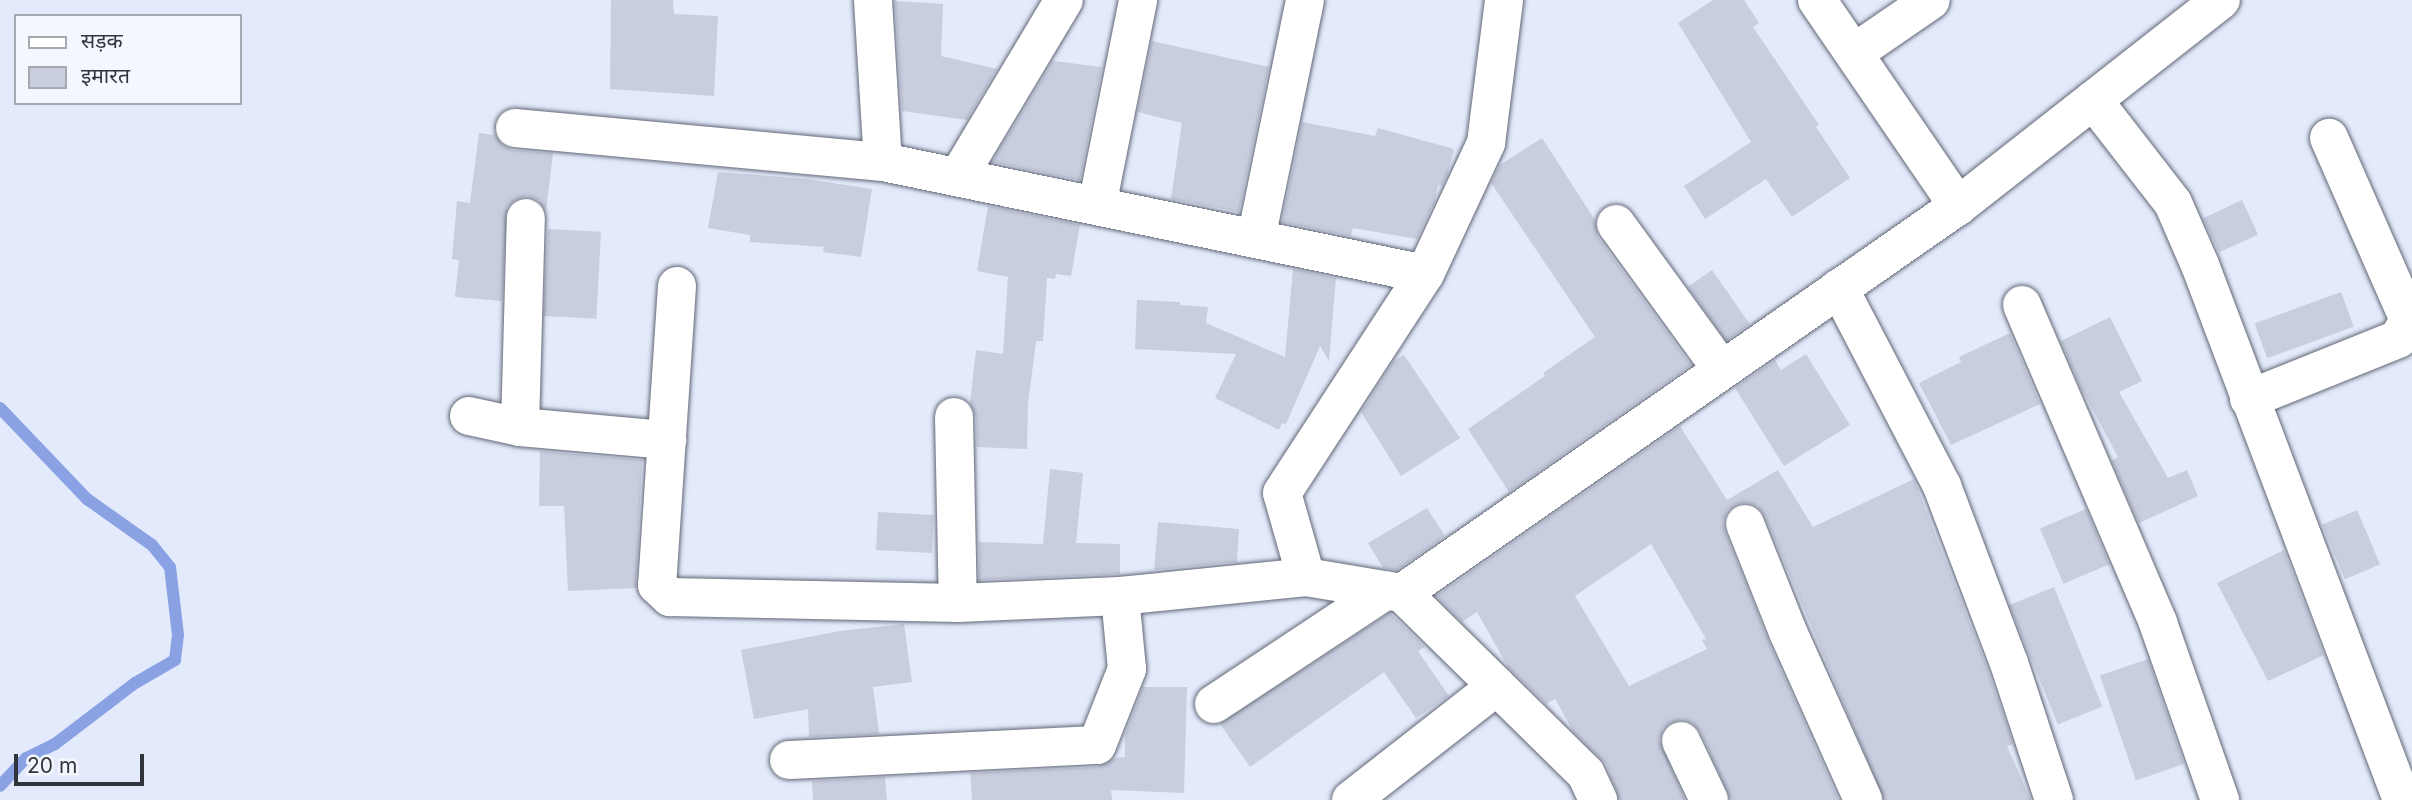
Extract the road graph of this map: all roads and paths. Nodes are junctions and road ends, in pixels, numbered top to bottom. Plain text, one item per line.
1 (873, 0) edge
2 (1064, 0) edge
3 (1138, 0) edge
4 (1305, 0) edge
5 (1817, 0) edge
6 (1931, 0) edge
7 (2221, 0) edge
8 (1495, 1) edge
9 (1854, 53) junction
10 (2093, 100) junction
11 (515, 128) dead end
12 (2329, 138) dead end
13 (883, 162) junction
14 (958, 177) junction
15 (1097, 206) junction
16 (1958, 206) junction
17 (526, 218) dead end
18 (1616, 224) dead end
19 (1256, 239) junction
20 (1425, 274) junction
21 (677, 286) dead end
22 (1839, 288) junction
23 (2022, 305) dead end
24 (1721, 370) junction
25 (2249, 399) junction
26 (469, 416) dead end
27 (954, 417) dead end
28 (520, 427) junction
29 (667, 440) junction
30 (1745, 524) dead end
31 (1306, 577) junction
32 (1394, 591) junction
33 (1120, 596) junction
34 (958, 603) junction
35 (1497, 686) junction
36 (1214, 705) dead end
37 (1681, 741) dead end
38 (789, 760) dead end
39 (1351, 800) edge
40 (1598, 800) edge
41 (1709, 800) edge
42 (1863, 800) edge
43 (2054, 800) edge
44 (2220, 800) edge
45 (2402, 800) edge

1 - 13 street
2 - 14 street
3 - 15 street
4 - 19 street
5 - 9 street
6 - 9 street
7 - 10 street
8 - 20 street
9 - 16 street
10 - 16 street
10 - 25 street
11 - 13 street
12 - 25 street
13 - 14 street
14 - 15 street
15 - 19 street
16 - 22 street
17 - 28 street
18 - 24 street
19 - 20 street
20 - 31 street
21 - 29 street
22 - 24 street
22 - 43 street
23 - 44 street
24 - 32 street
25 - 45 street
26 - 28 street
27 - 34 street
28 - 29 street
29 - 34 street
30 - 42 street
31 - 32 street
31 - 33 street
32 - 35 street
32 - 36 street
33 - 34 street
33 - 38 street
35 - 39 street
35 - 40 street
37 - 41 street

